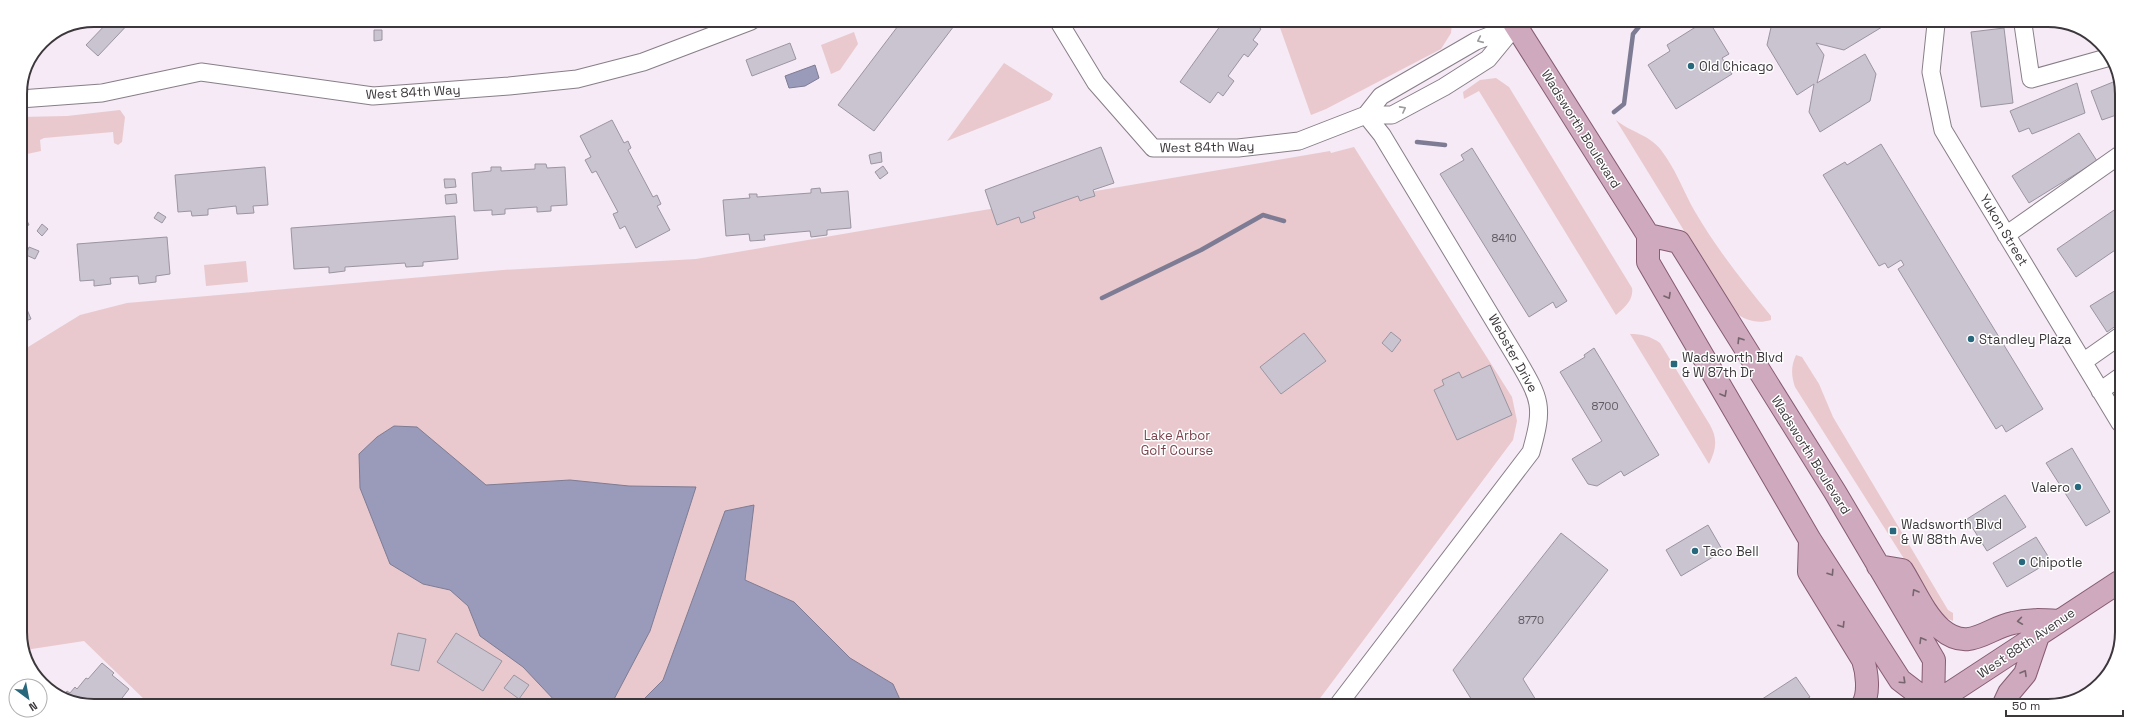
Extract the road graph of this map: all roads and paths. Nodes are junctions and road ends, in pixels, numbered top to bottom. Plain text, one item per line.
1 (735, 27) edge
2 (1062, 27) edge
3 (1510, 27) edge
4 (1515, 27) edge
5 (1519, 27) edge
6 (1936, 27) edge
7 (2024, 27) edge
8 (2104, 59) edge
9 (27, 98) edge
10 (1366, 115) junction
11 (2115, 158) edge
12 (1648, 235) junction
13 (2006, 235) junction
14 (2115, 340) edge
15 (2083, 362) junction
16 (2115, 380) edge
17 (2100, 391) junction
18 (2115, 415) edge
19 (1810, 540) junction
20 (1878, 566) junction
21 (2115, 585) edge
22 (2059, 620) junction
23 (2039, 633) junction
24 (1343, 699) edge
25 (1865, 699) edge
26 (1923, 699) edge
27 (1931, 699) edge
28 (1939, 699) edge
29 (2006, 699) edge

1 - 9 street, West 84th Way
2 - 10 street, West 84th Way
3 -> 10 street
10 -> 4 street, West 84th Way
5 - 12 main road, Wadsworth Boulevard
6 - 13 street, Yukon Street
7 - 8 street
10 - 24 street, Webster Drive
11 - 13 street
12 -> 19 main road
20 -> 12 main road, Wadsworth Boulevard
13 - 15 street, Yukon Street
14 - 15 street
15 - 17 street, Yukon Street
16 - 17 street
17 - 18 street, Yukon Street
19 -> 25 main road
19 -> 26 main road
22 -> 20 main road
27 -> 20 main road, Wadsworth Boulevard
21 - 22 main road, West 88th Avenue
22 - 23 main road, West 88th Avenue
23 - 28 main road, West 88th Avenue
29 -> 23 main road

